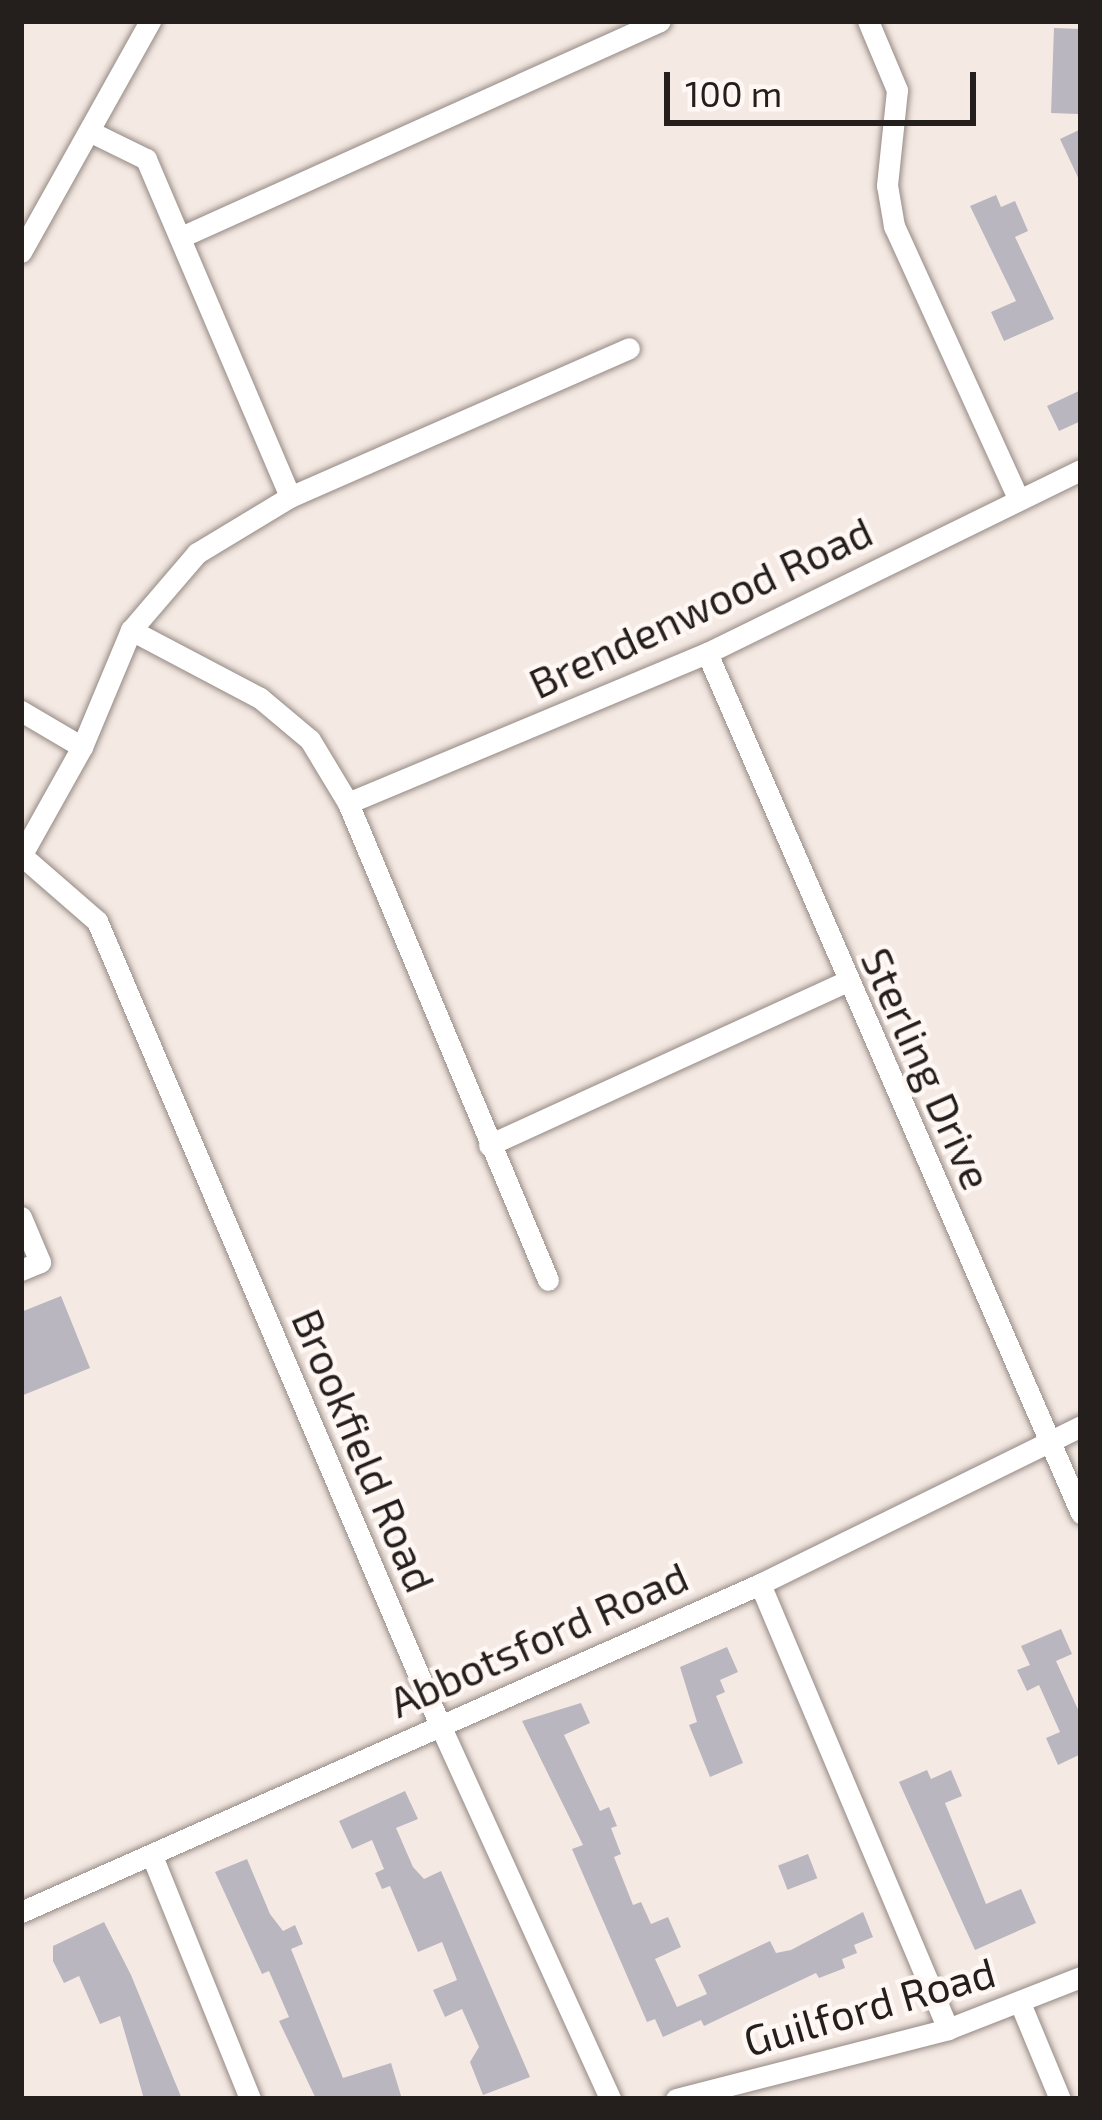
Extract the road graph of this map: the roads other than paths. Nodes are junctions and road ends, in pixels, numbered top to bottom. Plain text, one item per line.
1 (150, 21) edge
2 (868, 21) edge
3 (660, 22) edge
4 (93, 134) junction
5 (181, 237) junction
6 (21, 251) edge
7 (629, 348) dead end
8 (1081, 470) edge
9 (290, 497) junction
10 (1018, 498) junction
11 (131, 630) junction
12 (707, 653) junction
13 (21, 711) edge
14 (82, 747) junction
15 (348, 803) junction
16 (21, 855) edge
17 (847, 981) junction
18 (489, 1145) junction
19 (21, 1217) edge
20 (21, 1270) edge
21 (548, 1280) dead end
22 (1081, 1426) edge
23 (1048, 1440) junction
24 (1081, 1514) edge
25 (760, 1584) junction
26 (439, 1723) junction
27 (152, 1856) junction
28 (21, 1912) edge
29 (1081, 1977) edge
30 (1020, 2003) junction
31 (948, 2029) junction
32 (755, 2089) edge
33 (250, 2099) edge
34 (610, 2099) edge
35 (676, 2099) edge
36 (1060, 2099) edge

1 - 4 street
2 - 10 street
3 - 5 street
4 - 5 street
4 - 6 street
5 - 9 street
7 - 9 street
8 - 10 street, Brendenwood Road
9 - 11 street
10 - 12 street, Brendenwood Road
11 - 14 street
11 - 15 street
12 - 15 street, Brendenwood Road
12 - 17 street, Sterling Drive
13 - 14 street
14 - 16 street
15 - 18 street
16 - 26 street, Brookfield Road
17 - 18 street
17 - 23 street, Sterling Drive
18 - 21 street
19 - 20 street
22 - 23 street, Abbotsford Road
23 - 24 street, Sterling Drive
23 - 25 street, Abbotsford Road
25 - 26 street, Abbotsford Road
25 - 31 street
26 - 27 street, Abbotsford Road
26 - 34 street, Brookfield Road
27 - 28 street, Abbotsford Road
27 - 33 street
29 - 30 street, Guilford Road
30 - 31 street, Guilford Road
30 - 36 street
31 - 32 street, Guilford Road
32 - 35 street, Guilford Road

